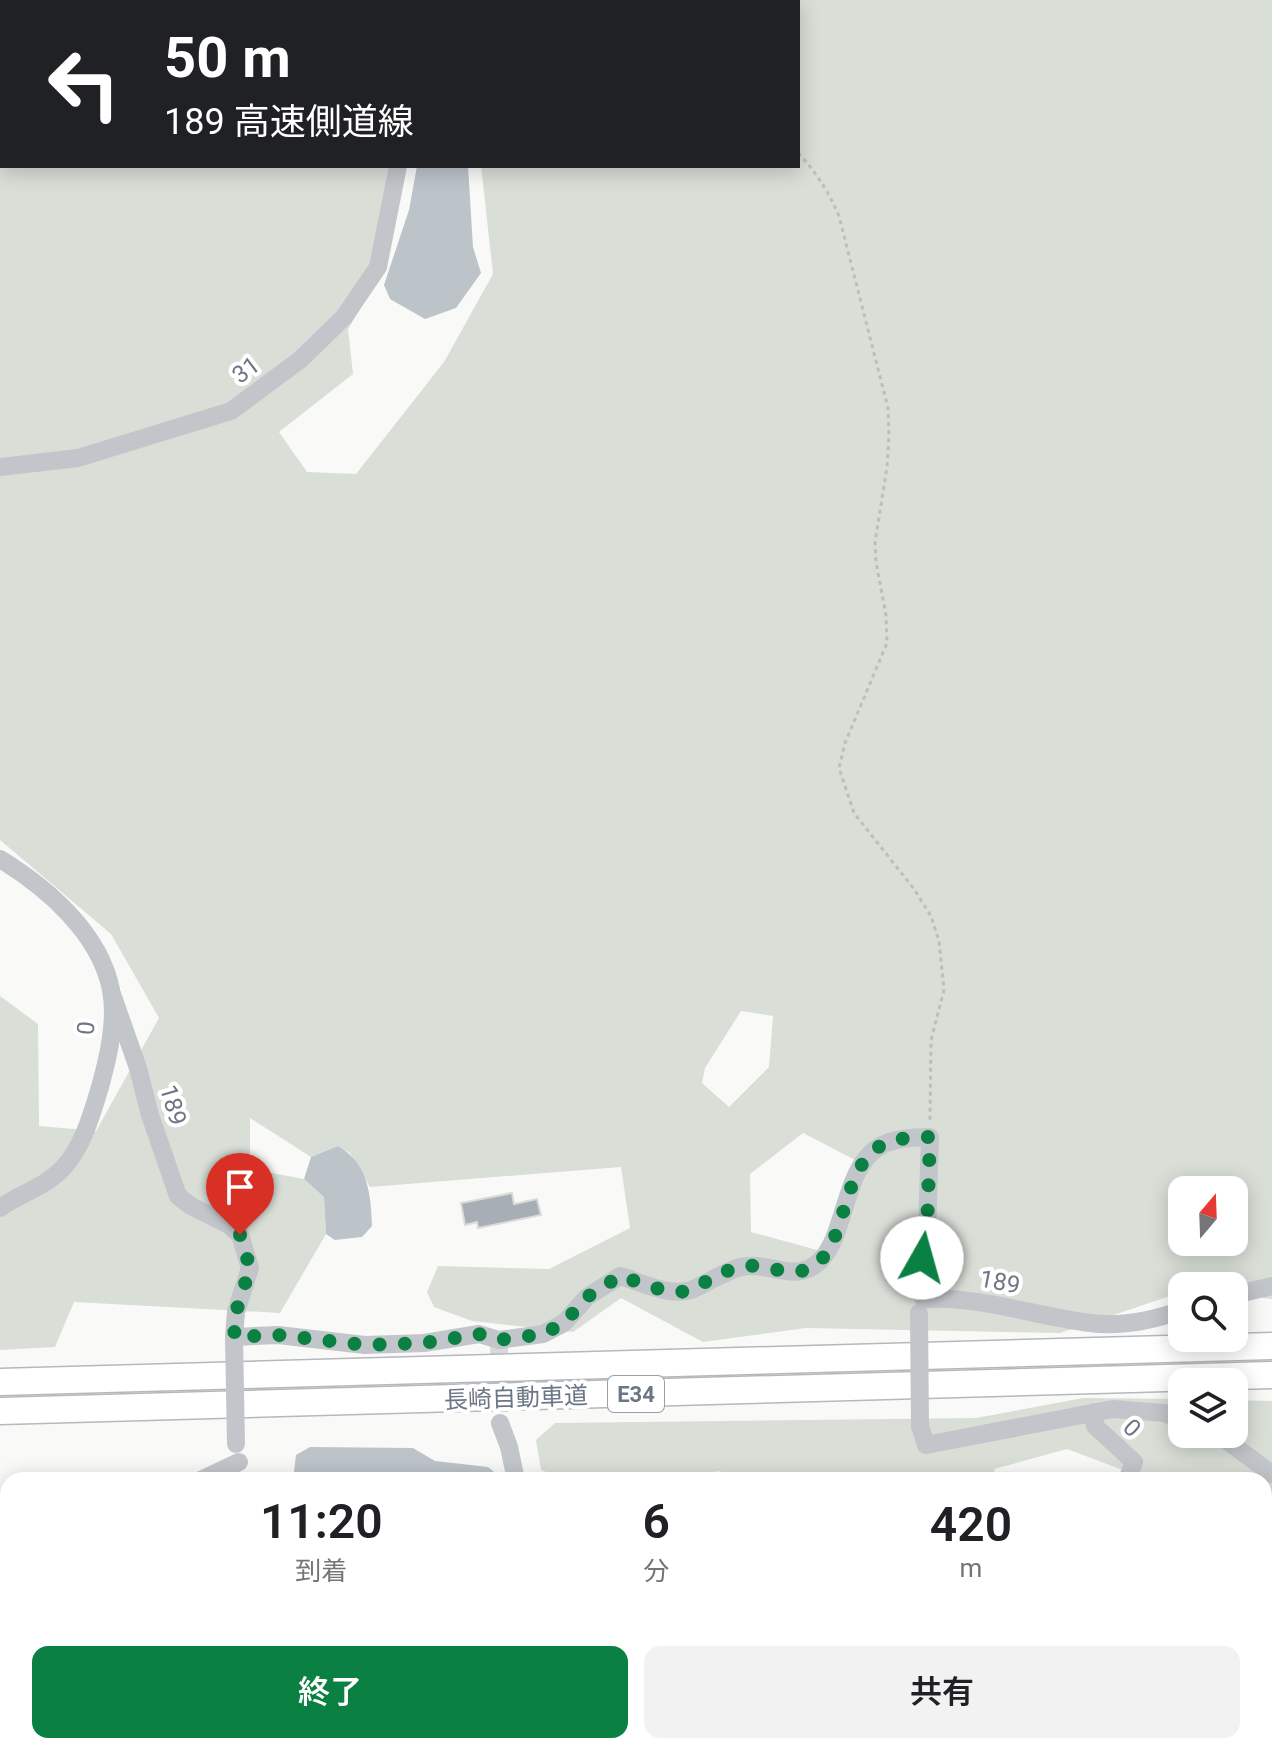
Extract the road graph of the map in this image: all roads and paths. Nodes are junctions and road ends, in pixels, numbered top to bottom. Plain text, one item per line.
1 (800, 155) edge
2 (398, 168) edge
3 (0, 467) edge
4 (0, 859) edge
5 (112, 994) junction
6 (930, 1137) junction
7 (35, 1188) junction
8 (0, 1190) edge
9 (0, 1208) edge
10 (1272, 1286) edge
11 (1248, 1292) edge
12 (922, 1306) junction
13 (1168, 1313) edge
14 (234, 1337) junction
15 (1272, 1346) edge
16 (1272, 1375) edge
17 (0, 1382) edge
18 (0, 1411) edge
19 (1094, 1412) junction
20 (1168, 1415) edge
21 (500, 1423) tunnel mouth
22 (1237, 1448) edge
23 (238, 1453) junction
24 (212, 1472) edge
25 (244, 1472) edge
26 (514, 1472) edge
27 (1130, 1472) edge
28 (1269, 1472) edge

1 - 6 path
2 - 3 street, 31
4 - 5 street, 0
5 - 7 street, 0
5 - 14 street, 189
6 - 12 street
6 - 14 street
7 - 8 street
7 - 9 street
10 - 11 street
12 - 13 street, 189
12 - 19 street, bridge
14 - 23 street, 189, bridge
15 - 17 highway, 長崎自動車道 / E34
16 - 18 highway, 長崎自動車道 / E34
19 - 20 street
19 - 27 street, 0
21 - 26 street
22 - 28 street
23 - 24 street
23 - 25 street

